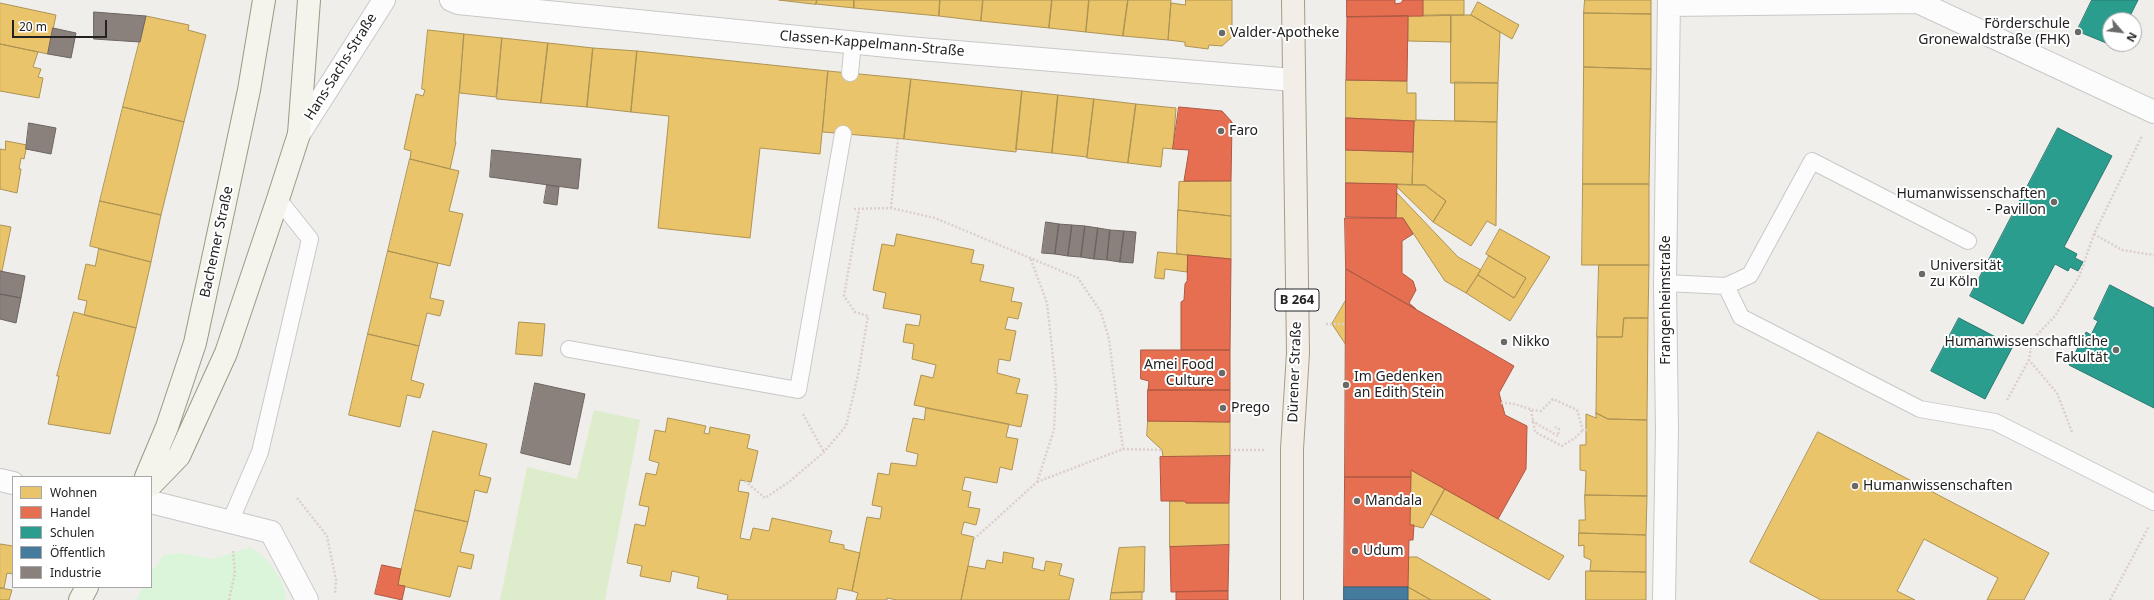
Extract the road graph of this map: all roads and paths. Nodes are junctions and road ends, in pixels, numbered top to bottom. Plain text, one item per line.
1 (264, 0) edge
2 (309, 0) edge
3 (384, 0) edge
4 (451, 0) edge
5 (1293, 0) edge
6 (1669, 3) edge
7 (853, 42) junction
8 (850, 73) dead end
9 (1294, 80) junction
10 (2154, 112) edge
11 (299, 134) junction
12 (843, 134) dead end
13 (2143, 134) dead end
14 (898, 139) dead end
15 (278, 199) junction
16 (830, 203) junction
17 (891, 208) junction
18 (859, 210) junction
19 (2094, 234) junction
20 (1968, 241) dead end
21 (2154, 255) edge
22 (1030, 256) junction
23 (1665, 282) junction
24 (1726, 286) junction
25 (1332, 324) dead end
26 (1346, 324) dead end
27 (569, 349) dead end
28 (2029, 360) junction
29 (798, 390) junction
30 (1501, 403) dead end
31 (2006, 403) dead end
32 (1530, 410) junction
33 (1532, 421) junction
34 (1555, 427) dead end
35 (1583, 430) junction
36 (1587, 430) dead end
37 (1122, 449) junction
38 (1292, 449) junction
39 (1162, 450) dead end
40 (1230, 450) dead end
41 (824, 452) junction
42 (2086, 467) junction
43 (146, 476) edge
44 (0, 480) edge
45 (745, 481) dead end
46 (1037, 482) junction
47 (12, 483) edge
48 (152, 484) edge
49 (297, 498) dead end
50 (152, 502) edge
51 (2154, 502) edge
52 (230, 522) junction
53 (2150, 524) dead end
54 (974, 539) dead end
55 (86, 588) edge
56 (80, 600) edge
57 (229, 600) edge
58 (307, 600) edge
59 (334, 600) edge
60 (1292, 600) edge
61 (1664, 600) edge
62 (2110, 600) edge

1 - 43 main road, Bachemer Straße
2 - 11 main road
3 - 11 street, Hans-Sachs-Straße
4 - 7 street, Classen-Kappelmann-Straße
5 - 9 main road, Dürener Straße / B 264
6 - 10 street
6 - 23 street, Frangenheimstraße
7 - 8 lane
7 - 9 street, Classen-Kappelmann-Straße
9 - 38 main road, Dürener Straße / B 264
11 - 15 main road
12 - 16 lane
13 - 19 path
14 - 17 path
15 - 48 main road
15 - 52 lane
16 - 18 path
16 - 29 lane
17 - 18 path
17 - 22 path
18 - 41 path
19 - 21 path
19 - 28 path
20 - 24 lane
22 - 37 path
22 - 46 path
23 - 24 lane
23 - 61 street, Frangenheimstraße
24 - 42 lane
25 - 26 path
27 - 29 lane
28 - 31 path
28 - 42 path
29 - 41 path
30 - 32 path
32 - 33 path
32 - 35 path
33 - 34 path
33 - 35 path
35 - 36 path
37 - 39 path
37 - 46 path
38 - 40 path
38 - 60 main road, Dürener Straße / B 264
41 - 45 path
42 - 51 lane
44 - 47 street
46 - 54 path
49 - 59 path
50 - 52 street
52 - 57 path
52 - 58 street
53 - 62 path
55 - 56 main road

